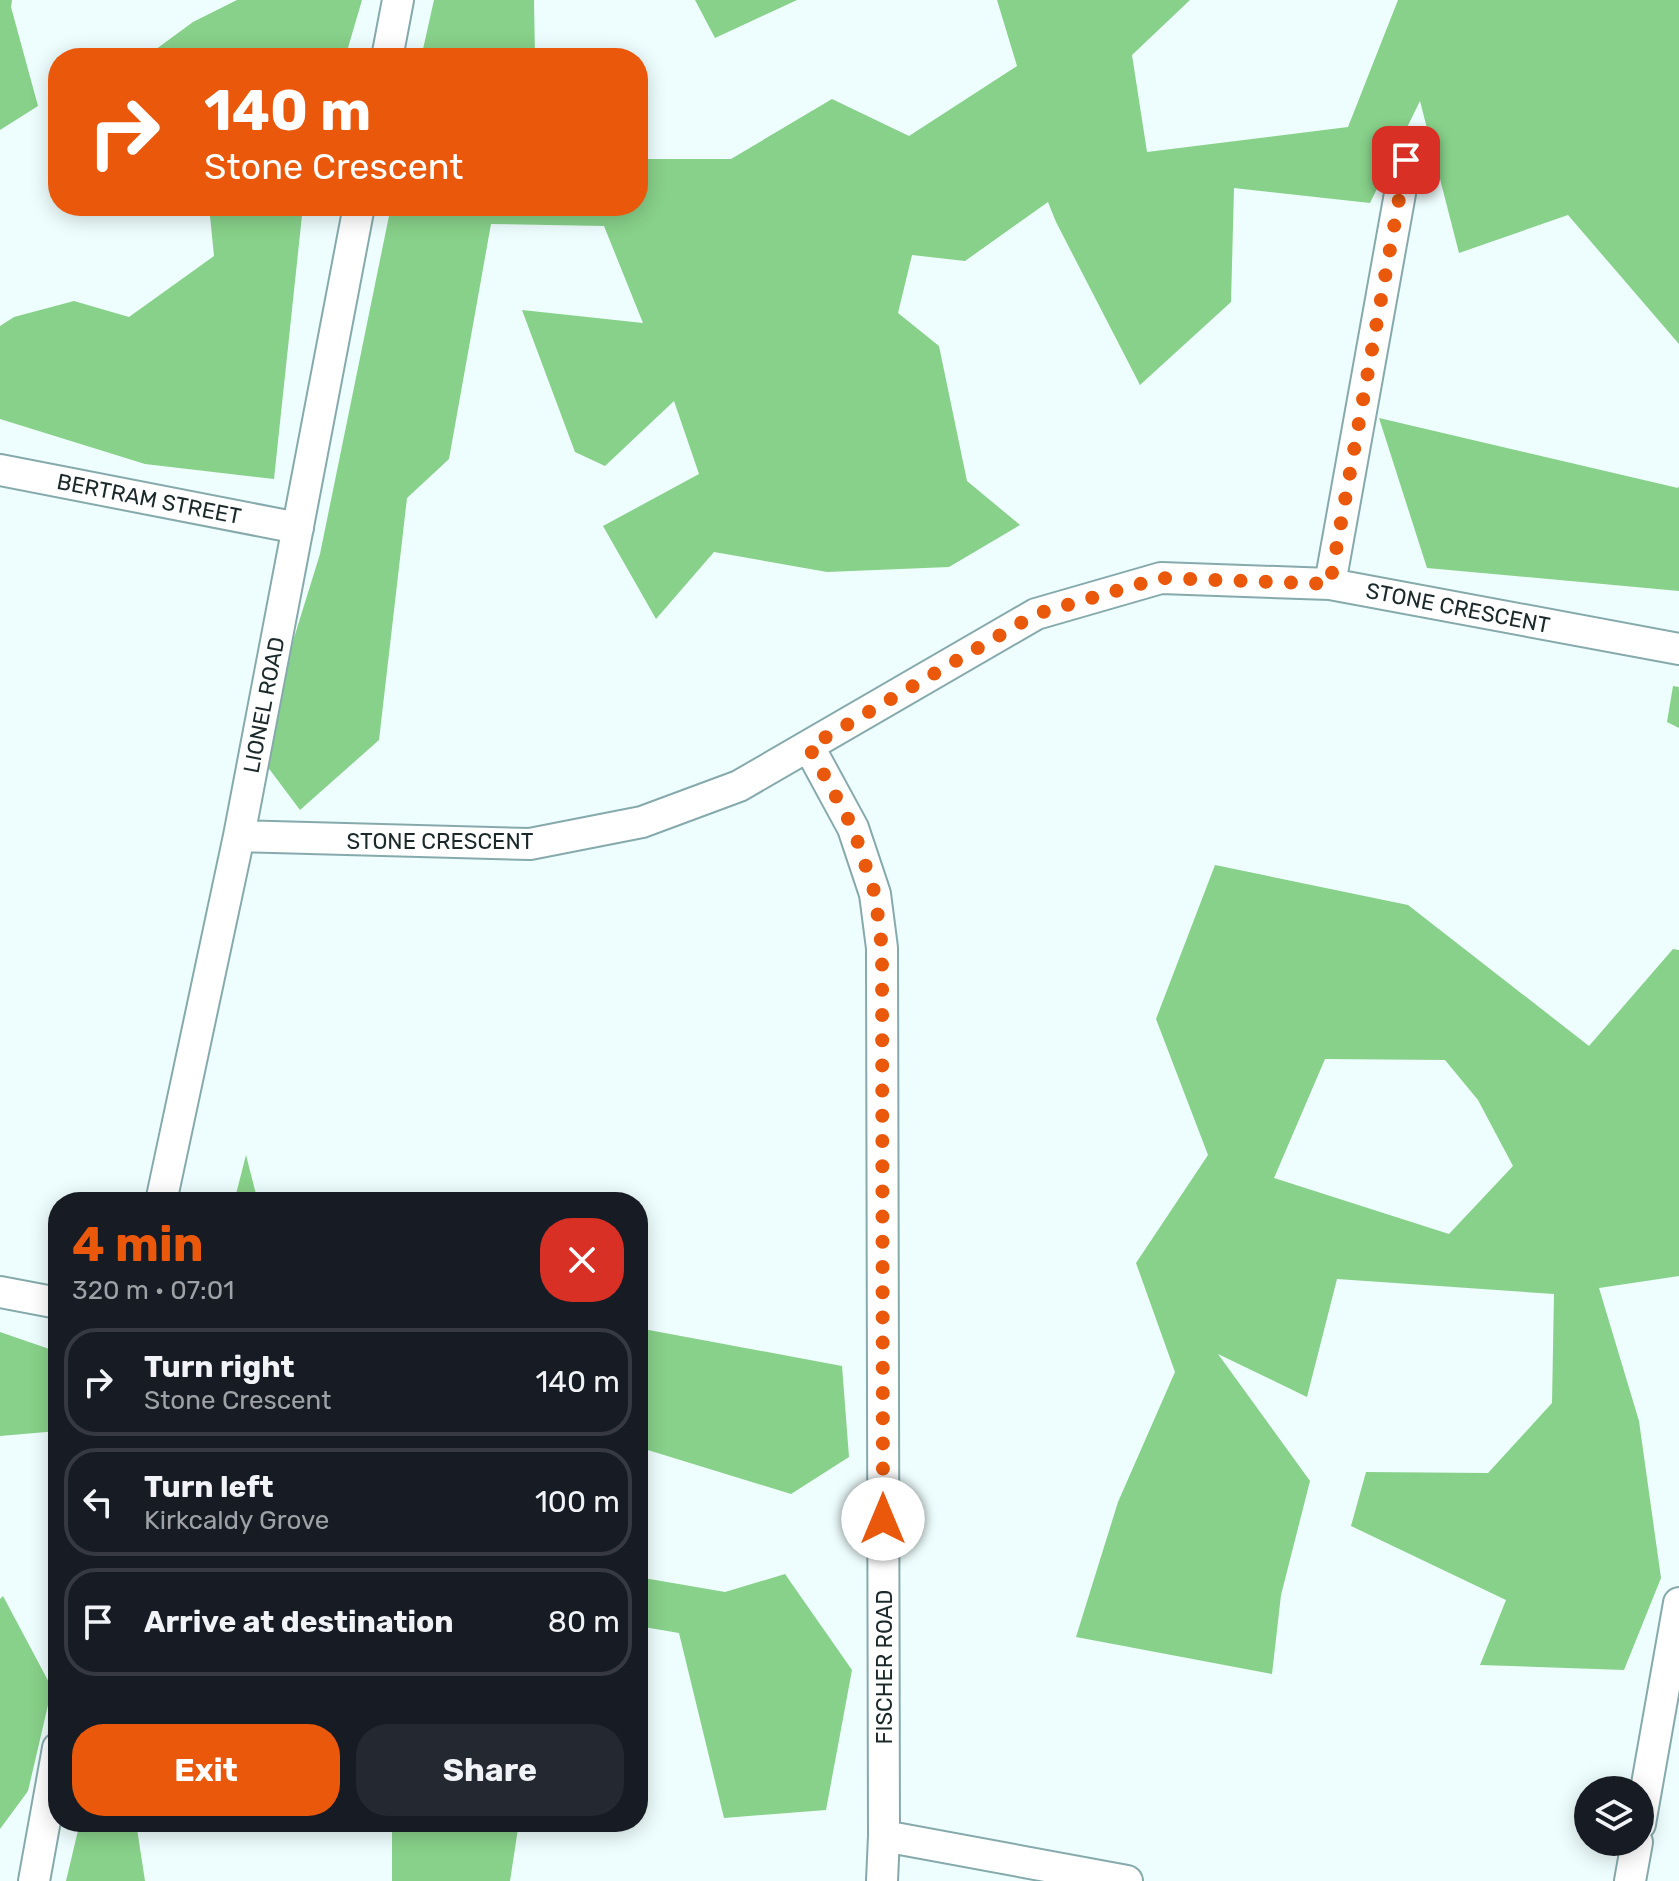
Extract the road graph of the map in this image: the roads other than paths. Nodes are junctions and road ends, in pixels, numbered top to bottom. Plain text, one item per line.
1 (398, 0) edge
2 (389, 48) edge
3 (1406, 160) dead end
4 (357, 216) edge
5 (0, 470) edge
6 (298, 528) junction
7 (1330, 584) junction
8 (1679, 649) edge
9 (809, 747) junction
10 (239, 836) junction
11 (163, 1192) edge
12 (0, 1292) edge
13 (48, 1301) edge
14 (1679, 1603) edge
15 (1648, 1776) edge
16 (48, 1803) edge
17 (884, 1836) junction
18 (1634, 1856) edge
19 (34, 1881) edge
20 (882, 1881) edge
21 (1127, 1881) edge
22 (1630, 1881) edge

1 - 2 street
3 - 7 street
4 - 6 street, LIONEL ROAD
5 - 6 street, BERTRAM STREET
6 - 10 street, LIONEL ROAD
7 - 8 street, STONE CRESCENT
7 - 9 street, STONE CRESCENT
9 - 10 street, STONE CRESCENT
9 - 17 street, FISCHER ROAD
10 - 11 street, LIONEL ROAD
12 - 13 street
14 - 15 street
16 - 19 street
17 - 20 street, FISCHER ROAD
17 - 21 street
18 - 22 street

